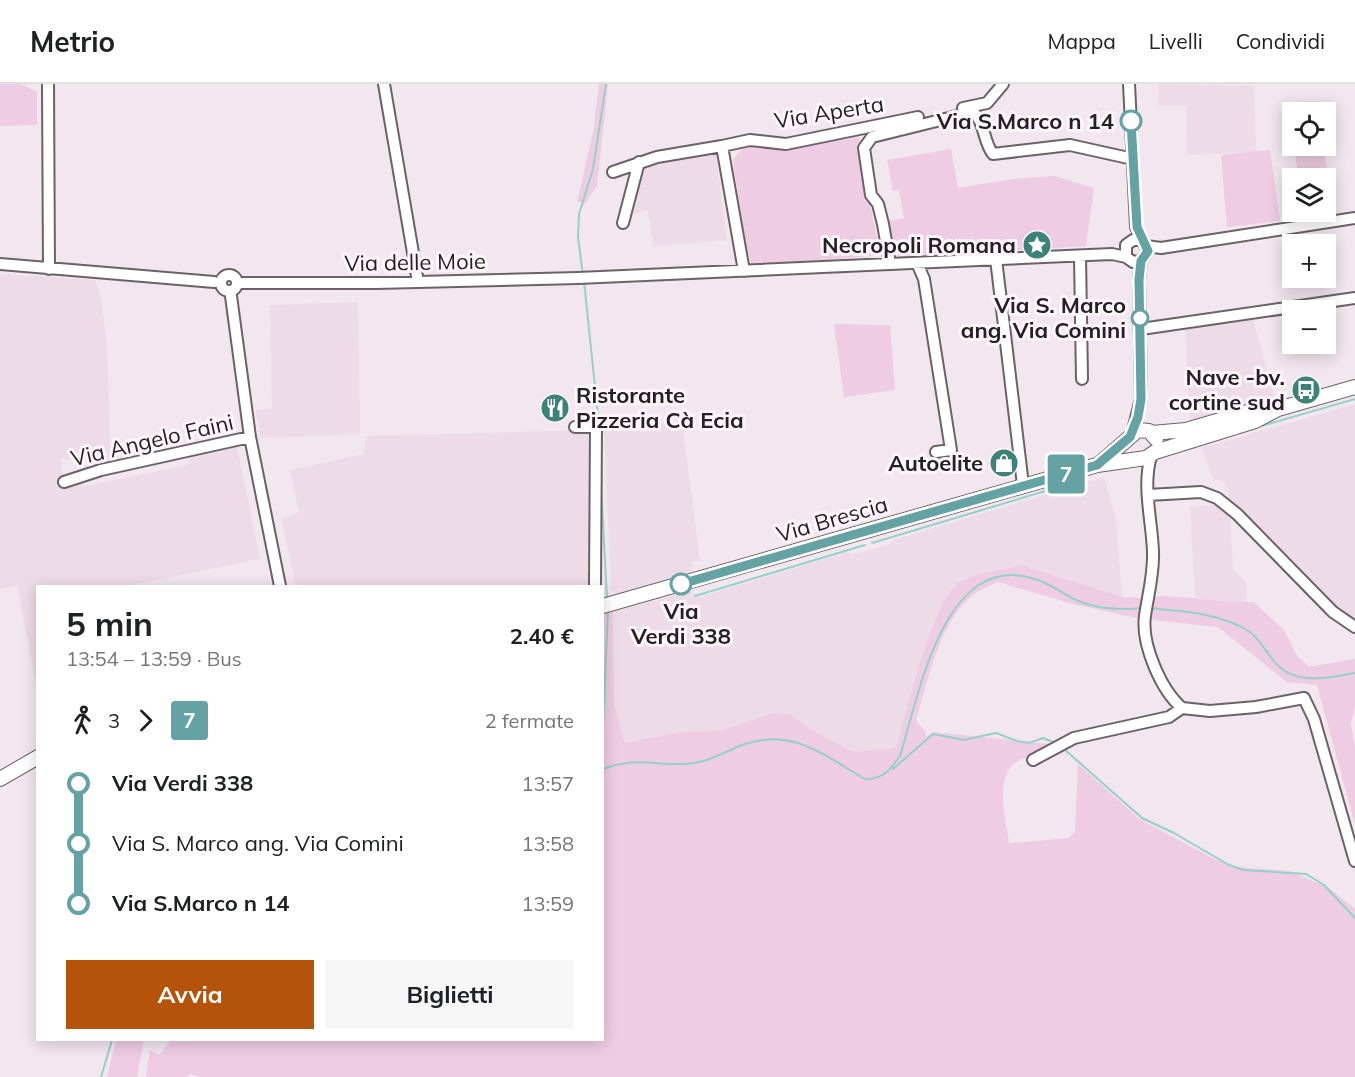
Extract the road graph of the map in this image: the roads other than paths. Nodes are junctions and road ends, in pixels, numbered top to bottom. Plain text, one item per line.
1 (48, 84) edge
2 (384, 84) edge
3 (1003, 84) edge
4 (1130, 84) edge
5 (722, 146) junction
6 (1133, 159) junction
7 (639, 162) junction
8 (613, 172) dead end
9 (1355, 218) edge
10 (622, 223) dead end
11 (1137, 251) junction
12 (1080, 256) junction
13 (996, 259) junction
14 (916, 263) junction
15 (929, 263) junction
16 (0, 264) edge
17 (890, 264) junction
18 (49, 269) junction
19 (744, 271) junction
20 (924, 279) junction
21 (418, 282) junction
22 (229, 285) junction
23 (1355, 298) edge
24 (1141, 330) junction
25 (1082, 379) dead end
26 (1355, 387) edge
27 (1278, 409) junction
28 (1138, 417) junction
29 (575, 427) dead end
30 (1151, 432) junction
31 (1131, 436) junction
32 (250, 437) junction
33 (936, 452) dead end
34 (1147, 459) junction
35 (1097, 465) junction
36 (64, 482) dead end
37 (1023, 485) junction
38 (1148, 495) junction
39 (280, 585) edge
40 (595, 585) edge
41 (607, 605) edge
42 (1355, 627) edge
43 (1182, 708) junction
44 (36, 758) edge
45 (1033, 760) dead end
46 (0, 779) edge
47 (1355, 861) edge

1 - 18 street
2 - 21 street
3 - 5 street, Via Aperta
4 - 6 street
5 - 7 street, Via Aperta
5 - 19 street
6 - 11 street
6 - 17 street, Via Aperta
7 - 8 street, Via Aperta
7 - 10 street
9 - 11 street
11 - 12 street, Via delle Moie
11 - 24 street
12 - 13 street, Via delle Moie
12 - 25 street
13 - 15 street, Via delle Moie
13 - 37 street
14 - 15 street, Via delle Moie
14 - 17 street, Via delle Moie
14 - 20 street
15 - 20 street
16 - 18 street, Via delle Moie
17 - 19 street, Via delle Moie
18 - 22 street, Via delle Moie
19 - 21 street, Via delle Moie
20 - 33 street
21 - 22 street, Via delle Moie
22 - 32 street, Via Angelo Faini
23 - 24 street
24 - 28 street
26 - 27 main road, Via Brescia
27 - 30 main road, Via Brescia
27 - 34 main road, Via Brescia
28 - 30 street
28 - 31 street
29 - 40 street
30 - 31 main road, Via Brescia
30 - 34 main road
31 - 34 main road
31 - 35 main road, Via Brescia
32 - 36 street, Via Angelo Faini
32 - 39 street, Via Angelo Faini
34 - 35 main road, Via Brescia
34 - 38 street
35 - 37 main road, Via Brescia
37 - 41 main road, Via Brescia
38 - 42 street
38 - 43 street
43 - 45 street
43 - 47 street
44 - 46 main road

